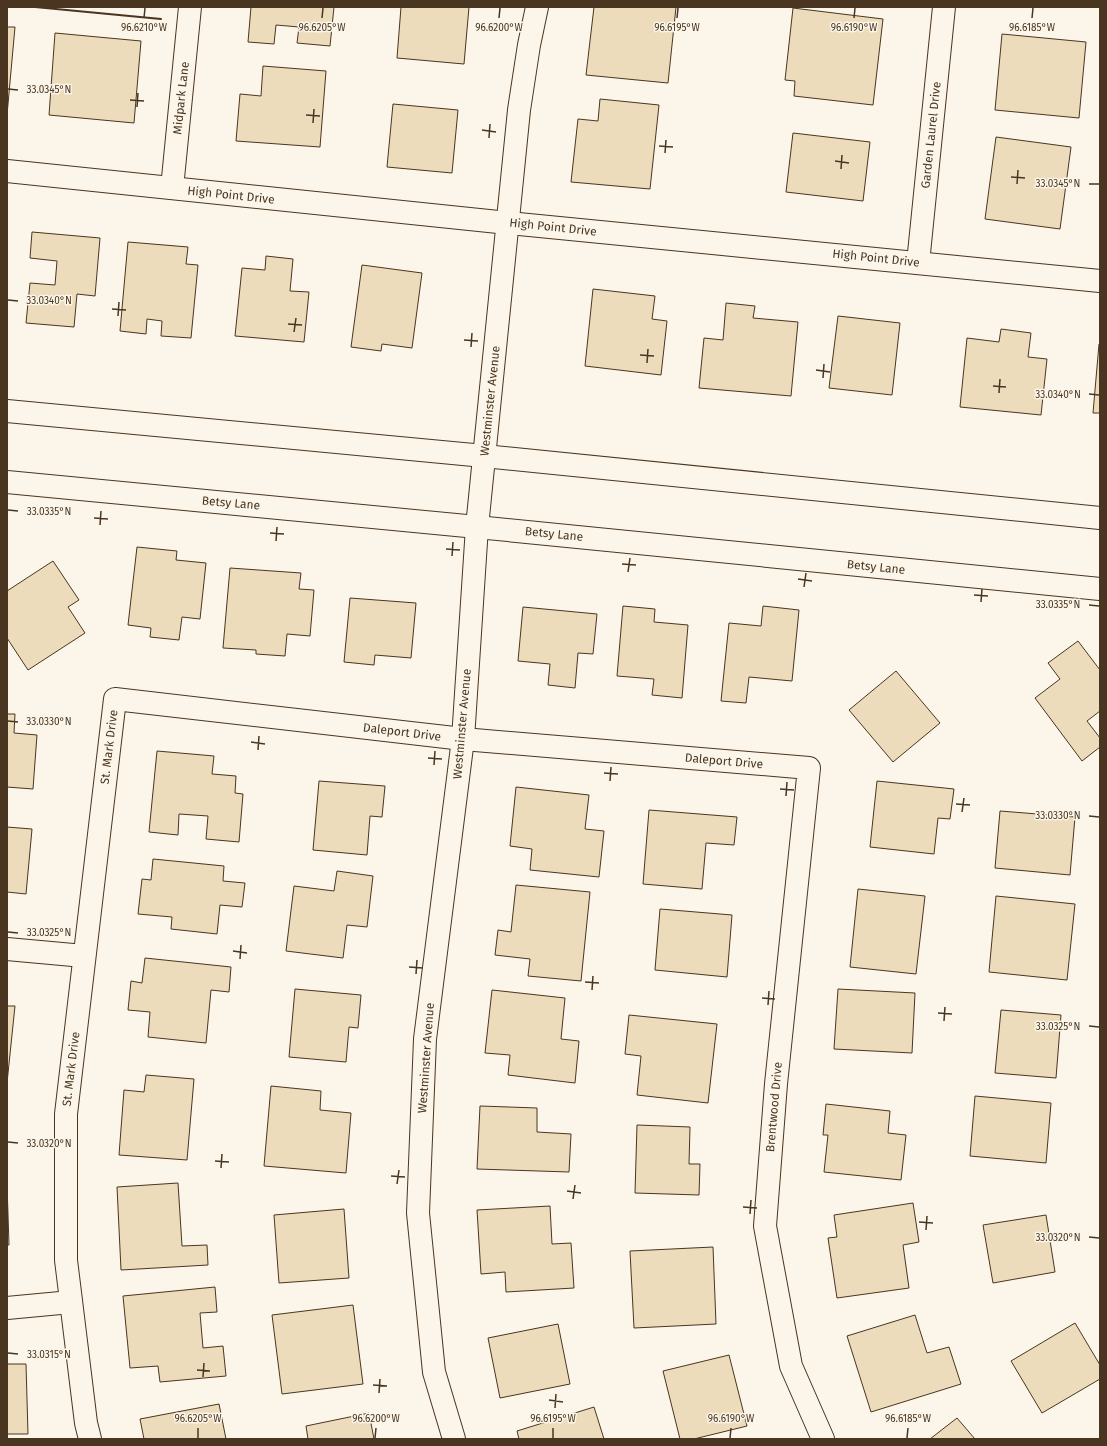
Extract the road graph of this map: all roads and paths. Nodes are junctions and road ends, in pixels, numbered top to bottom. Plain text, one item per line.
1 (190, 7) edge
2 (537, 7) edge
3 (944, 7) edge
4 (7, 172) edge
5 (172, 188) junction
6 (508, 223) junction
7 (918, 262) junction
8 (1100, 280) edge
9 (7, 411) edge
10 (484, 456) junction
11 (7, 482) edge
12 (1100, 518) edge
13 (477, 526) junction
14 (1100, 589) edge
15 (115, 699) joint
16 (463, 739) junction
17 (809, 768) joint
18 (7, 950) edge
19 (84, 956) junction
20 (71, 1302) junction
21 (7, 1308) edge
22 (90, 1439) edge
23 (454, 1439) edge
24 (823, 1439) edge

1 - 5 street, Midpark Lane
2 - 6 street, Westminster Avenue
3 - 7 street, Garden Laurel Drive
4 - 5 street, High Point Drive
5 - 6 street, High Point Drive
6 - 7 street, High Point Drive
6 - 10 street, Westminster Avenue
7 - 8 street, High Point Drive
9 - 10 street
10 - 12 street
10 - 13 street, Westminster Avenue
11 - 13 street, Betsy Lane
13 - 14 street, Betsy Lane
13 - 16 street, Westminster Avenue
15 - 16 street, Daleport Drive
15 - 19 street, St. Mark Drive
16 - 17 street, Daleport Drive
16 - 23 street, Westminster Avenue
17 - 24 street, Brentwood Drive
18 - 19 street
19 - 20 street, St. Mark Drive
20 - 21 street
20 - 22 street, St. Mark Drive

